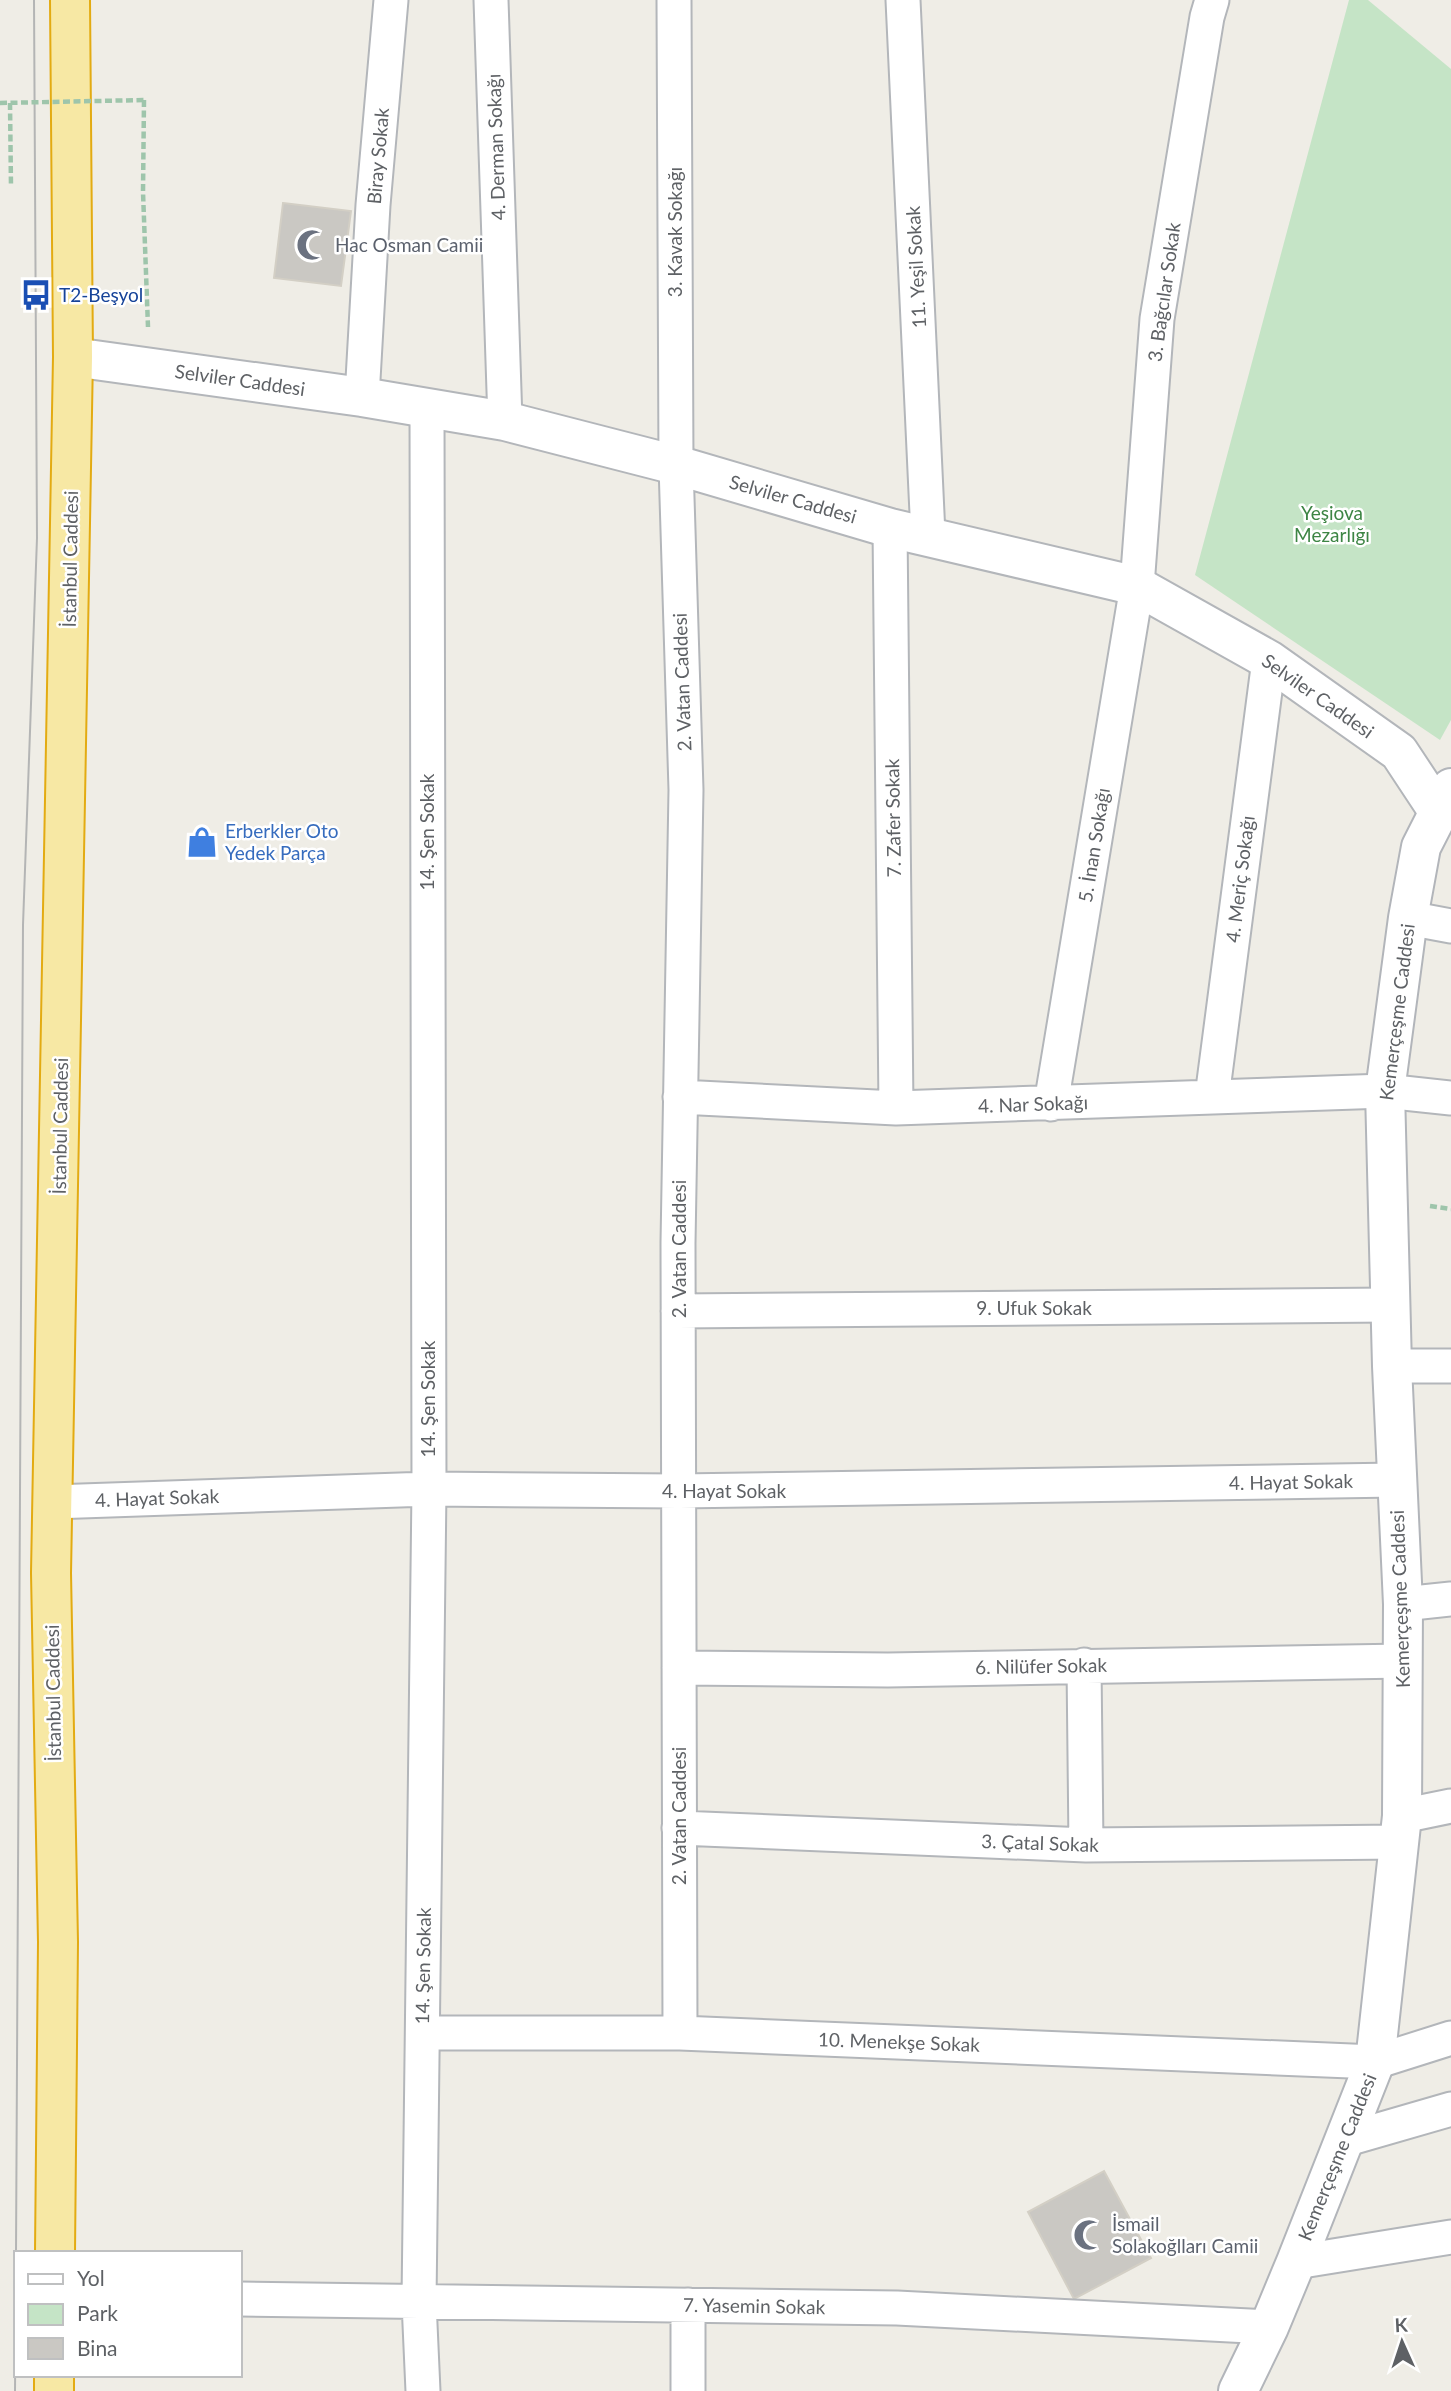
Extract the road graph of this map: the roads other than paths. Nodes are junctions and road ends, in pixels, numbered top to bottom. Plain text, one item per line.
1 (70, 0) edge
2 (391, 0) edge
3 (491, 0) edge
4 (674, 0) edge
5 (903, 0) edge
6 (1212, 0) edge
7 (73, 357) junction
8 (362, 397) junction
9 (427, 408) junction
10 (505, 421) junction
11 (676, 465) junction
12 (890, 528) junction
13 (928, 535) junction
14 (1137, 586) junction
15 (1269, 660) junction
16 (1444, 799) edge
17 (1408, 918) junction
18 (1451, 926) edge
19 (1385, 1091) junction
20 (680, 1097) junction
21 (1212, 1097) junction
22 (1451, 1098) edge
23 (1051, 1104) junction
24 (896, 1108) junction
25 (1390, 1305) junction
26 (678, 1311) junction
27 (1392, 1366) junction
28 (1451, 1366) edge
29 (1396, 1480) junction
30 (429, 1489) junction
31 (678, 1491) junction
32 (52, 1502) junction
33 (1451, 1600) edge
34 (1403, 1604) junction
35 (1404, 1661) junction
36 (1084, 1665) junction
37 (679, 1668) junction
38 (1451, 1807) edge
39 (679, 1828) junction
40 (1401, 1829) junction
41 (1086, 1845) junction
42 (680, 2033) junction
43 (423, 2034) junction
44 (1451, 2038) edge
45 (1375, 2062) junction
46 (1451, 2109) edge
47 (1344, 2140) junction
48 (1451, 2237) edge
49 (55, 2251) edge
50 (1296, 2262) junction
51 (242, 2299) edge
52 (419, 2302) junction
53 (688, 2305) junction
54 (1269, 2327) junction
55 (423, 2391) edge
56 (688, 2391) edge
57 (1238, 2391) edge

1 - 7 highway, İstanbul Caddesi
2 - 8 street, Biray Sokak
3 - 10 street, 4. Derman Sokağı
4 - 11 street, 3. Kavak Sokağı
5 - 13 street, 11. Yeşil Sokak
6 - 14 street, 3. Bağcılar Sokak
7 - 8 main road, Selviler Caddesi
7 - 32 highway, İstanbul Caddesi
8 - 9 main road, Selviler Caddesi
9 - 10 main road, Selviler Caddesi
9 - 30 street, 14. Şen Sokak
10 - 11 main road, Selviler Caddesi
11 - 12 main road, Selviler Caddesi
11 - 20 street, 2. Vatan Caddesi
12 - 13 main road, Selviler Caddesi
12 - 24 street, 7. Zafer Sokak
13 - 14 main road, Selviler Caddesi
14 - 15 main road, Selviler Caddesi
14 - 23 street, 5. İnan Sokağı
15 - 16 main road, Selviler Caddesi
15 - 21 street, 4. Meriç Sokağı
16 - 17 main road, Kemerçeşme Caddesi
17 - 18 street
17 - 19 main road, Kemerçeşme Caddesi
19 - 21 street, 4. Nar Sokağı
19 - 22 street, 4. Nar Sokağı
19 - 25 main road, Kemerçeşme Caddesi
20 - 24 street, 4. Nar Sokağı
20 - 26 street, 2. Vatan Caddesi
21 - 23 street, 4. Nar Sokağı
23 - 24 street, 4. Nar Sokağı
25 - 26 street, 9. Ufuk Sokak
25 - 27 main road, Kemerçeşme Caddesi
26 - 31 street, 2. Vatan Caddesi
27 - 28 street
27 - 29 main road, Kemerçeşme Caddesi
29 - 31 street, 4. Hayat Sokak
29 - 34 main road, Kemerçeşme Caddesi
30 - 31 street, 4. Hayat Sokak
30 - 32 street, 4. Hayat Sokak
30 - 43 street, 14. Şen Sokak
31 - 37 street, 2. Vatan Caddesi
32 - 49 highway, İstanbul Caddesi
33 - 34 street
34 - 35 main road, Kemerçeşme Caddesi
35 - 36 street, 6. Nilüfer Sokak
35 - 40 main road, Kemerçeşme Caddesi
36 - 37 street, 6. Nilüfer Sokak
36 - 41 street
37 - 39 street, 2. Vatan Caddesi
38 - 40 street, 3. Çatal Sokak
39 - 41 street, 3. Çatal Sokak
39 - 42 street, 2. Vatan Caddesi
40 - 41 street, 3. Çatal Sokak
40 - 45 main road, Kemerçeşme Caddesi
42 - 43 street, 10. Menekşe Sokak
42 - 45 street, 10. Menekşe Sokak
43 - 52 street, 14. Şen Sokak
44 - 45 street, 10. Menekşe Sokak
45 - 47 main road, Kemerçeşme Caddesi
46 - 47 street
47 - 50 main road, Kemerçeşme Caddesi
48 - 50 street
50 - 54 main road, Kemerçeşme Caddesi
51 - 52 street, 7. Yasemin Sokak
52 - 53 street, 7. Yasemin Sokak
52 - 55 street, 14. Şen Sokak
53 - 54 street, 7. Yasemin Sokak
53 - 56 street
54 - 57 main road, Kemerçeşme Caddesi

